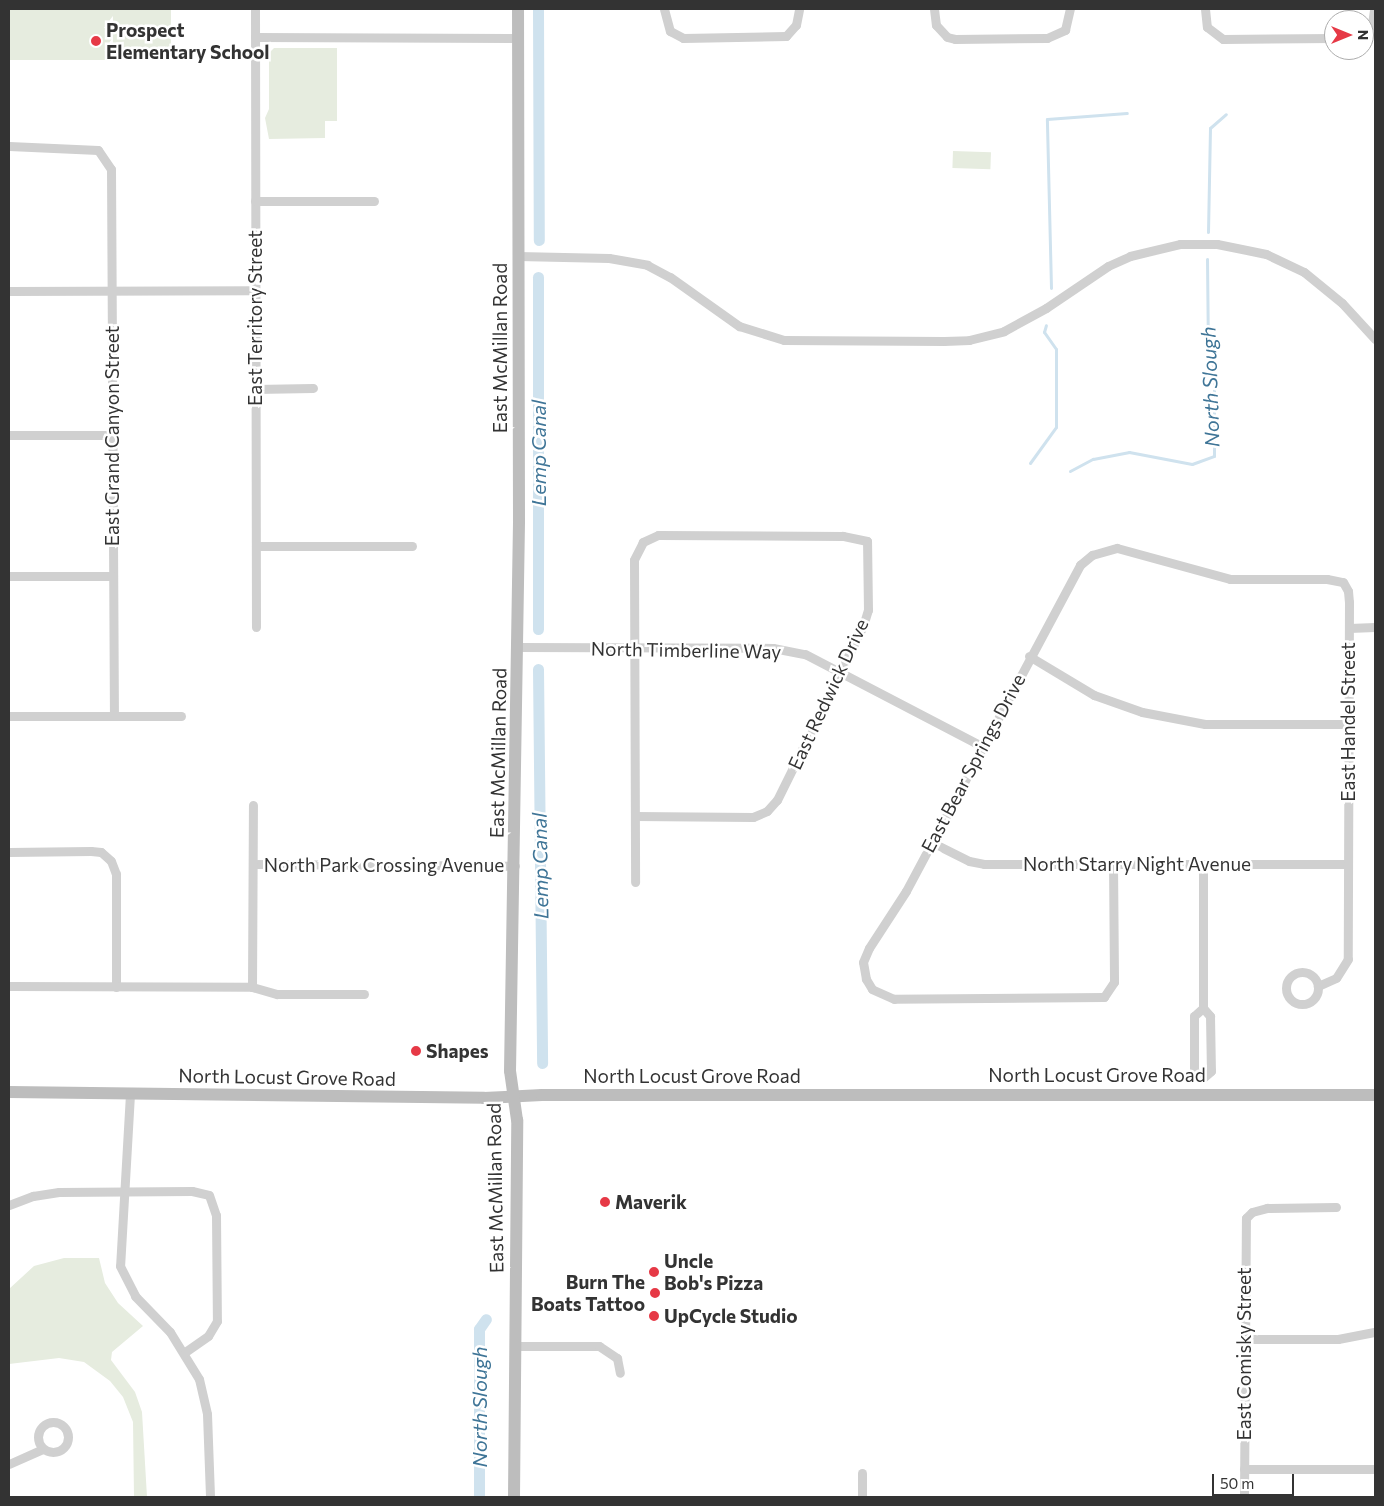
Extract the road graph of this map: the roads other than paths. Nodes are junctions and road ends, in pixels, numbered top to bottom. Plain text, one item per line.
1 (255, 9) edge
2 (518, 9) edge
3 (664, 9) edge
4 (799, 9) edge
5 (934, 9) edge
6 (1070, 9) edge
7 (1204, 9) edge
8 (255, 37) junction
9 (518, 38) junction
10 (1324, 38) edge
11 (9, 146) edge
12 (255, 201) junction
13 (374, 201) dead end
14 (518, 256) junction
15 (112, 290) junction
16 (255, 290) junction
17 (9, 291) edge
18 (1375, 339) edge
19 (313, 388) dead end
20 (255, 389) junction
21 (112, 435) junction
22 (9, 436) edge
23 (256, 546) junction
24 (412, 546) dead end
25 (1100, 552) joint
26 (9, 576) edge
27 (113, 576) junction
28 (256, 627) dead end
29 (1375, 627) edge
30 (1348, 628) junction
31 (518, 647) junction
32 (634, 649) junction
33 (1029, 656) junction
34 (841, 673) junction
35 (9, 716) edge
36 (114, 716) junction
37 (181, 716) dead end
38 (1348, 724) junction
39 (982, 746) junction
40 (253, 806) dead end
41 (635, 816) junction
42 (931, 842) junction
43 (9, 852) edge
44 (1113, 863) junction
45 (253, 864) junction
46 (1203, 864) junction
47 (1348, 864) junction
48 (515, 866) junction
49 (635, 882) dead end
50 (9, 986) edge
51 (1318, 986) dead end
52 (116, 987) junction
53 (252, 987) junction
54 (364, 994) dead end
55 (1203, 1008) junction
56 (1203, 1078) junction
57 (9, 1092) edge
58 (130, 1094) junction
59 (1203, 1094) junction
60 (1375, 1095) edge
61 (514, 1097) junction
62 (124, 1193) junction
63 (9, 1205) edge
64 (1336, 1207) dead end
65 (1375, 1332) edge
66 (1244, 1339) junction
67 (515, 1346) junction
68 (185, 1352) junction
69 (620, 1373) dead end
70 (42, 1449) dead end
71 (9, 1464) edge
72 (1244, 1469) junction
73 (1375, 1469) edge
74 (862, 1474) dead end
75 (210, 1497) edge
76 (514, 1497) edge
77 (862, 1497) edge
78 (1244, 1497) edge

1 - 8 street, East Territory Street
2 - 9 main road, East McMillan Road
3 - 4 street
5 - 6 street
7 - 10 street
8 - 9 street
8 - 12 street, East Territory Street
9 - 14 main road, East McMillan Road
11 - 15 street, East Grand Canyon Street
12 - 13 street
12 - 16 street, East Territory Street
14 - 18 street
14 - 31 main road, East McMillan Road
15 - 16 street
15 - 17 street
15 - 21 street, East Grand Canyon Street
16 - 20 street, East Territory Street
19 - 20 street
20 - 23 street, East Territory Street
21 - 22 street
21 - 27 street, East Grand Canyon Street
23 - 24 street
23 - 28 street, East Territory Street
25 - 30 street, East Handel Street
25 - 33 street, East Bear Springs Drive
26 - 27 street
27 - 36 street, East Grand Canyon Street
29 - 30 street
30 - 38 street, East Handel Street
31 - 32 street, North Timberline Way
31 - 48 main road, East McMillan Road
32 - 34 street, North Timberline Way
32 - 34 street, East Redwick Drive
32 - 41 street
33 - 38 street
33 - 39 street, East Bear Springs Drive
34 - 39 street, North Timberline Way
34 - 41 street, East Redwick Drive
35 - 36 street
36 - 37 street
38 - 47 street, East Handel Street
39 - 42 street, East Bear Springs Drive
40 - 45 street
41 - 49 street
42 - 44 street, North Starry Night Avenue
42 - 44 street, East Bear Springs Drive
43 - 52 street
44 - 46 street, North Starry Night Avenue
45 - 48 street, North Park Crossing Avenue
45 - 53 street
46 - 47 street, North Starry Night Avenue
46 - 55 street
47 - 51 street, East Handel Street
48 - 61 main road, East McMillan Road
50 - 52 street
52 - 53 street
53 - 54 street
55 - 56 street
55 - 56 street
56 - 59 street
57 - 58 main road, North Locust Grove Road
58 - 61 main road, North Locust Grove Road
58 - 62 street
59 - 60 main road, North Locust Grove Road
59 - 61 main road, North Locust Grove Road
61 - 67 main road, East McMillan Road
62 - 63 street
62 - 68 street
62 - 68 street
64 - 66 street, East Comisky Street
65 - 66 street
66 - 72 street, East Comisky Street
67 - 69 street
67 - 76 main road, East McMillan Road
68 - 75 street
70 - 71 street
72 - 73 street
72 - 78 street, East Comisky Street
74 - 77 street

